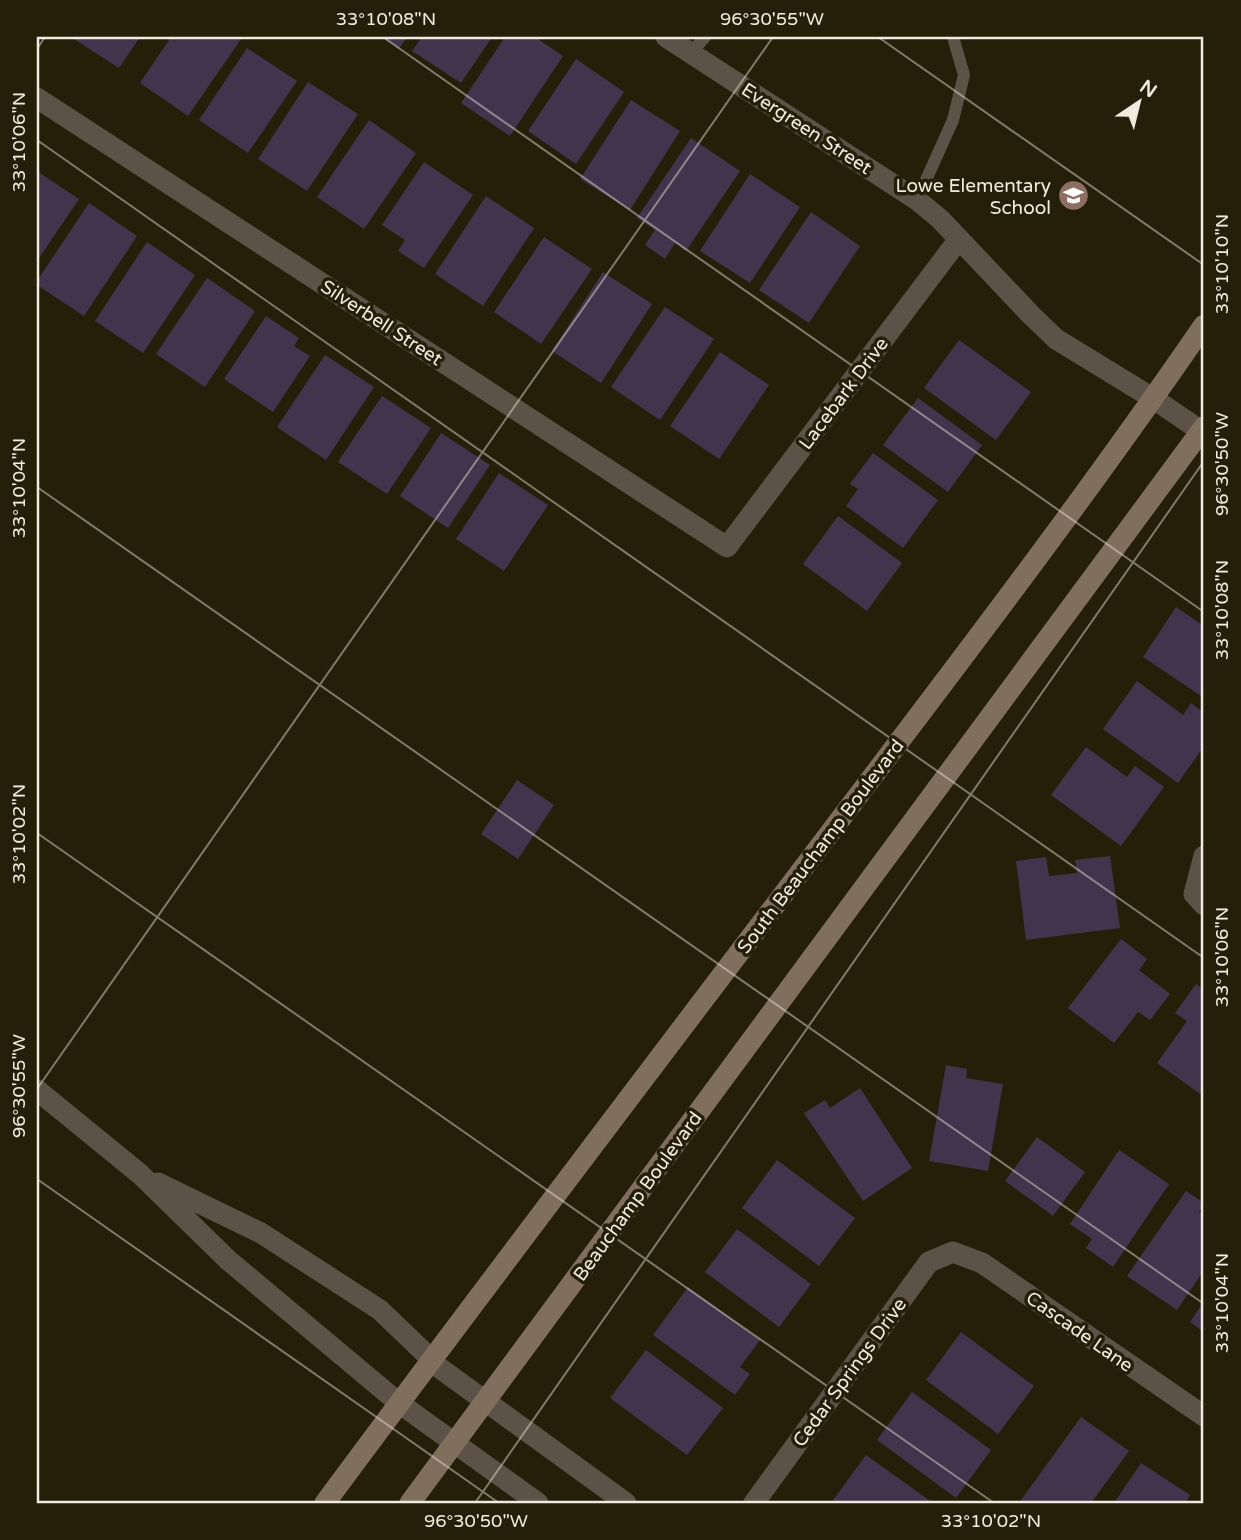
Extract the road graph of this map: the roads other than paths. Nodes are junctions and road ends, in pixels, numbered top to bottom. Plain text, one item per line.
1 (666, 37) edge
2 (953, 37) edge
3 (698, 45) edge
4 (37, 98) edge
5 (917, 200) junction
6 (960, 239) junction
7 (1204, 325) edge
8 (1154, 398) junction
9 (1203, 430) edge
10 (727, 547) joint
11 (1204, 856) edge
12 (1199, 900) edge
13 (37, 1090) edge
14 (140, 1174) junction
15 (953, 1252) joint
16 (431, 1360) junction
17 (486, 1401) junction
18 (399, 1402) junction
19 (1204, 1416) edge
20 (455, 1443) junction
21 (325, 1503) edge
22 (411, 1503) edge
23 (538, 1503) edge
24 (626, 1503) edge
25 (754, 1503) edge

1 - 3 street, Evergreen Street
2 - 5 lane
3 - 5 street, Evergreen Street
4 - 10 street, Silverbell Street
5 - 6 street, Evergreen Street
6 - 8 street, Evergreen Street
6 - 10 street, Lacebark Drive
7 - 8 street, South Beauchamp Boulevard
8 - 9 street, Evergreen Street
8 - 16 street, South Beauchamp Boulevard
9 - 17 street, Beauchamp Boulevard
11 - 12 street
13 - 14 street
14 - 16 street
14 - 18 street
15 - 19 street, Cascade Lane
15 - 25 street, Cedar Springs Drive
16 - 17 street
16 - 18 street
17 - 20 street, Beauchamp Boulevard
17 - 24 street
18 - 20 street
18 - 21 street
20 - 22 street, Beauchamp Boulevard
20 - 23 street

